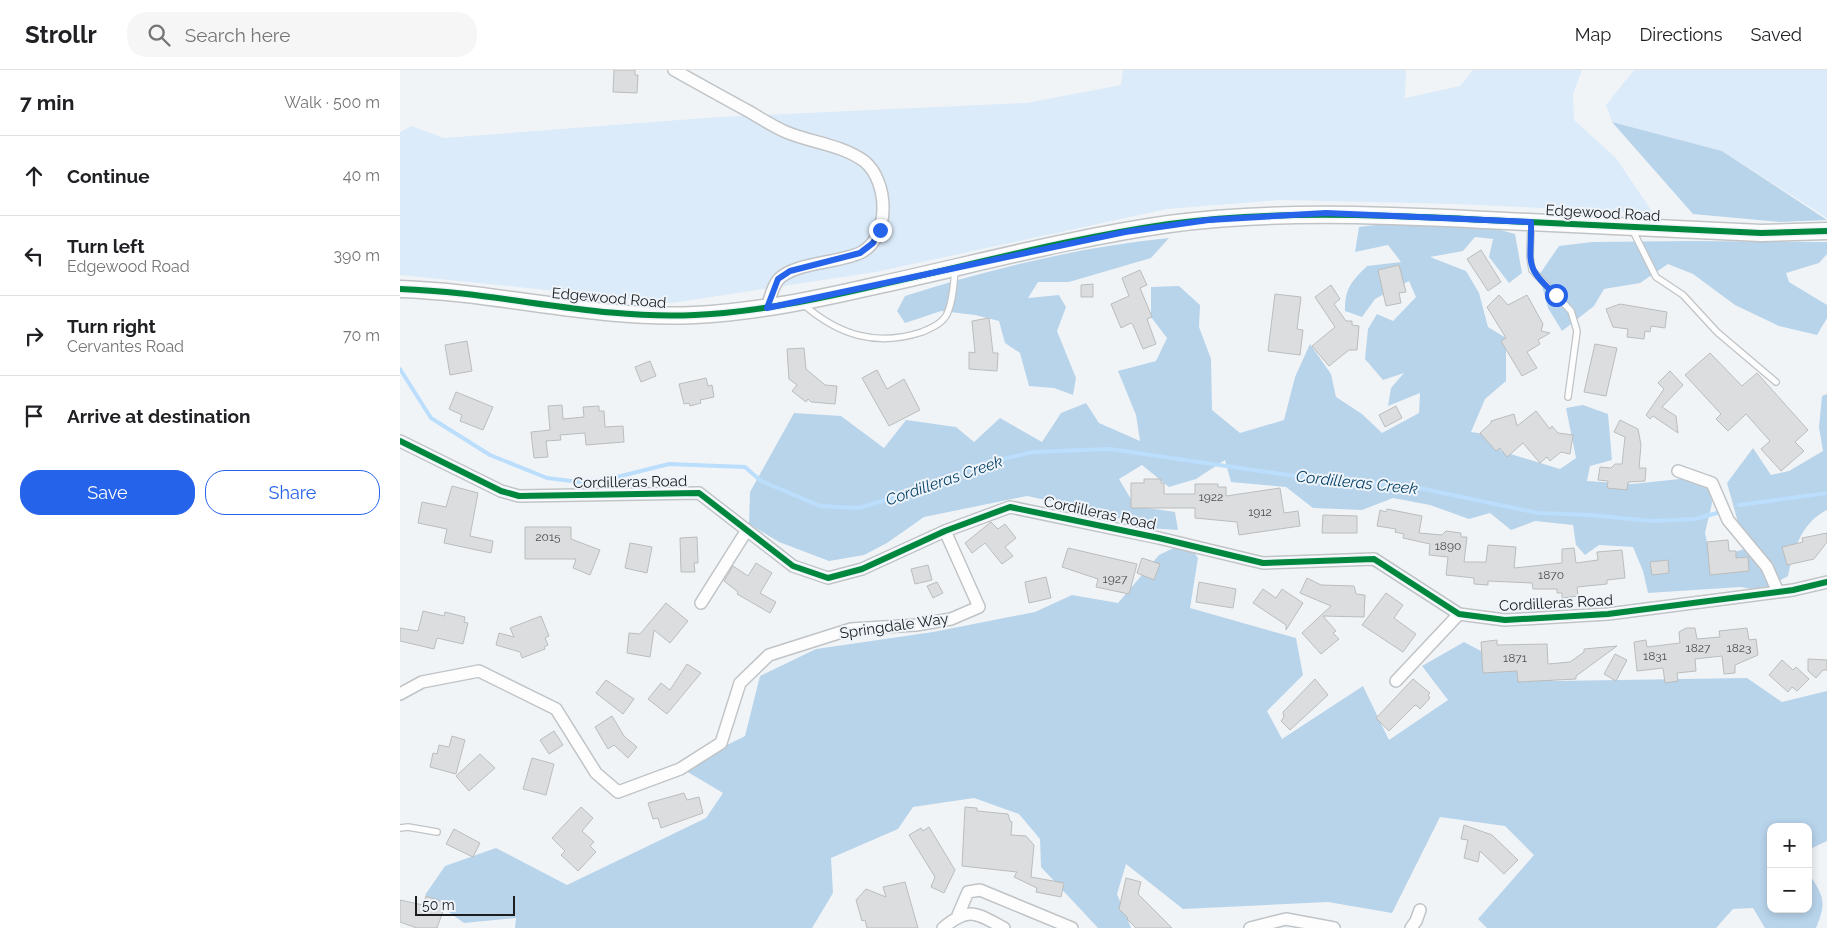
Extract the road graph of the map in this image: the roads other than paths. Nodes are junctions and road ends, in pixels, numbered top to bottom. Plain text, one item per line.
1 (674, 70) edge
2 (1531, 222) junction
3 (1632, 227) junction
4 (1827, 231) edge
5 (955, 268) junction
6 (400, 289) edge
7 (800, 302) junction
8 (767, 308) junction
9 (1776, 382) dead end
10 (1568, 397) dead end
11 (400, 441) edge
12 (1678, 471) dead end
13 (747, 530) junction
14 (945, 531) junction
15 (1827, 582) edge
16 (1778, 592) junction
17 (701, 603) dead end
18 (1459, 614) junction
19 (1396, 681) dead end
20 (400, 694) edge
21 (400, 828) edge
22 (437, 832) dead end
23 (1420, 910) dead end
24 (958, 915) junction
25 (942, 928) edge
26 (1004, 928) edge
27 (1072, 928) edge
28 (1250, 928) edge
29 (1334, 928) edge
30 (1411, 928) edge

1 - 8 street
2 - 3 main road, Edgewood Road
2 - 5 main road, Edgewood Road
2 - 10 lane
3 - 4 main road, Edgewood Road
3 - 9 lane
5 - 7 main road, Edgewood Road
5 - 7 lane
6 - 8 main road, Edgewood Road
7 - 8 main road, Edgewood Road
11 - 13 street, Cordilleras Road
12 - 16 street
13 - 14 street, Cordilleras Road
13 - 17 street
14 - 18 street, Cordilleras Road
14 - 20 street, Springdale Way
15 - 16 street, Cordilleras Road
16 - 18 street, Cordilleras Road
18 - 19 street
21 - 22 lane
23 - 30 street
24 - 25 street
24 - 26 street
24 - 27 street
28 - 29 street

